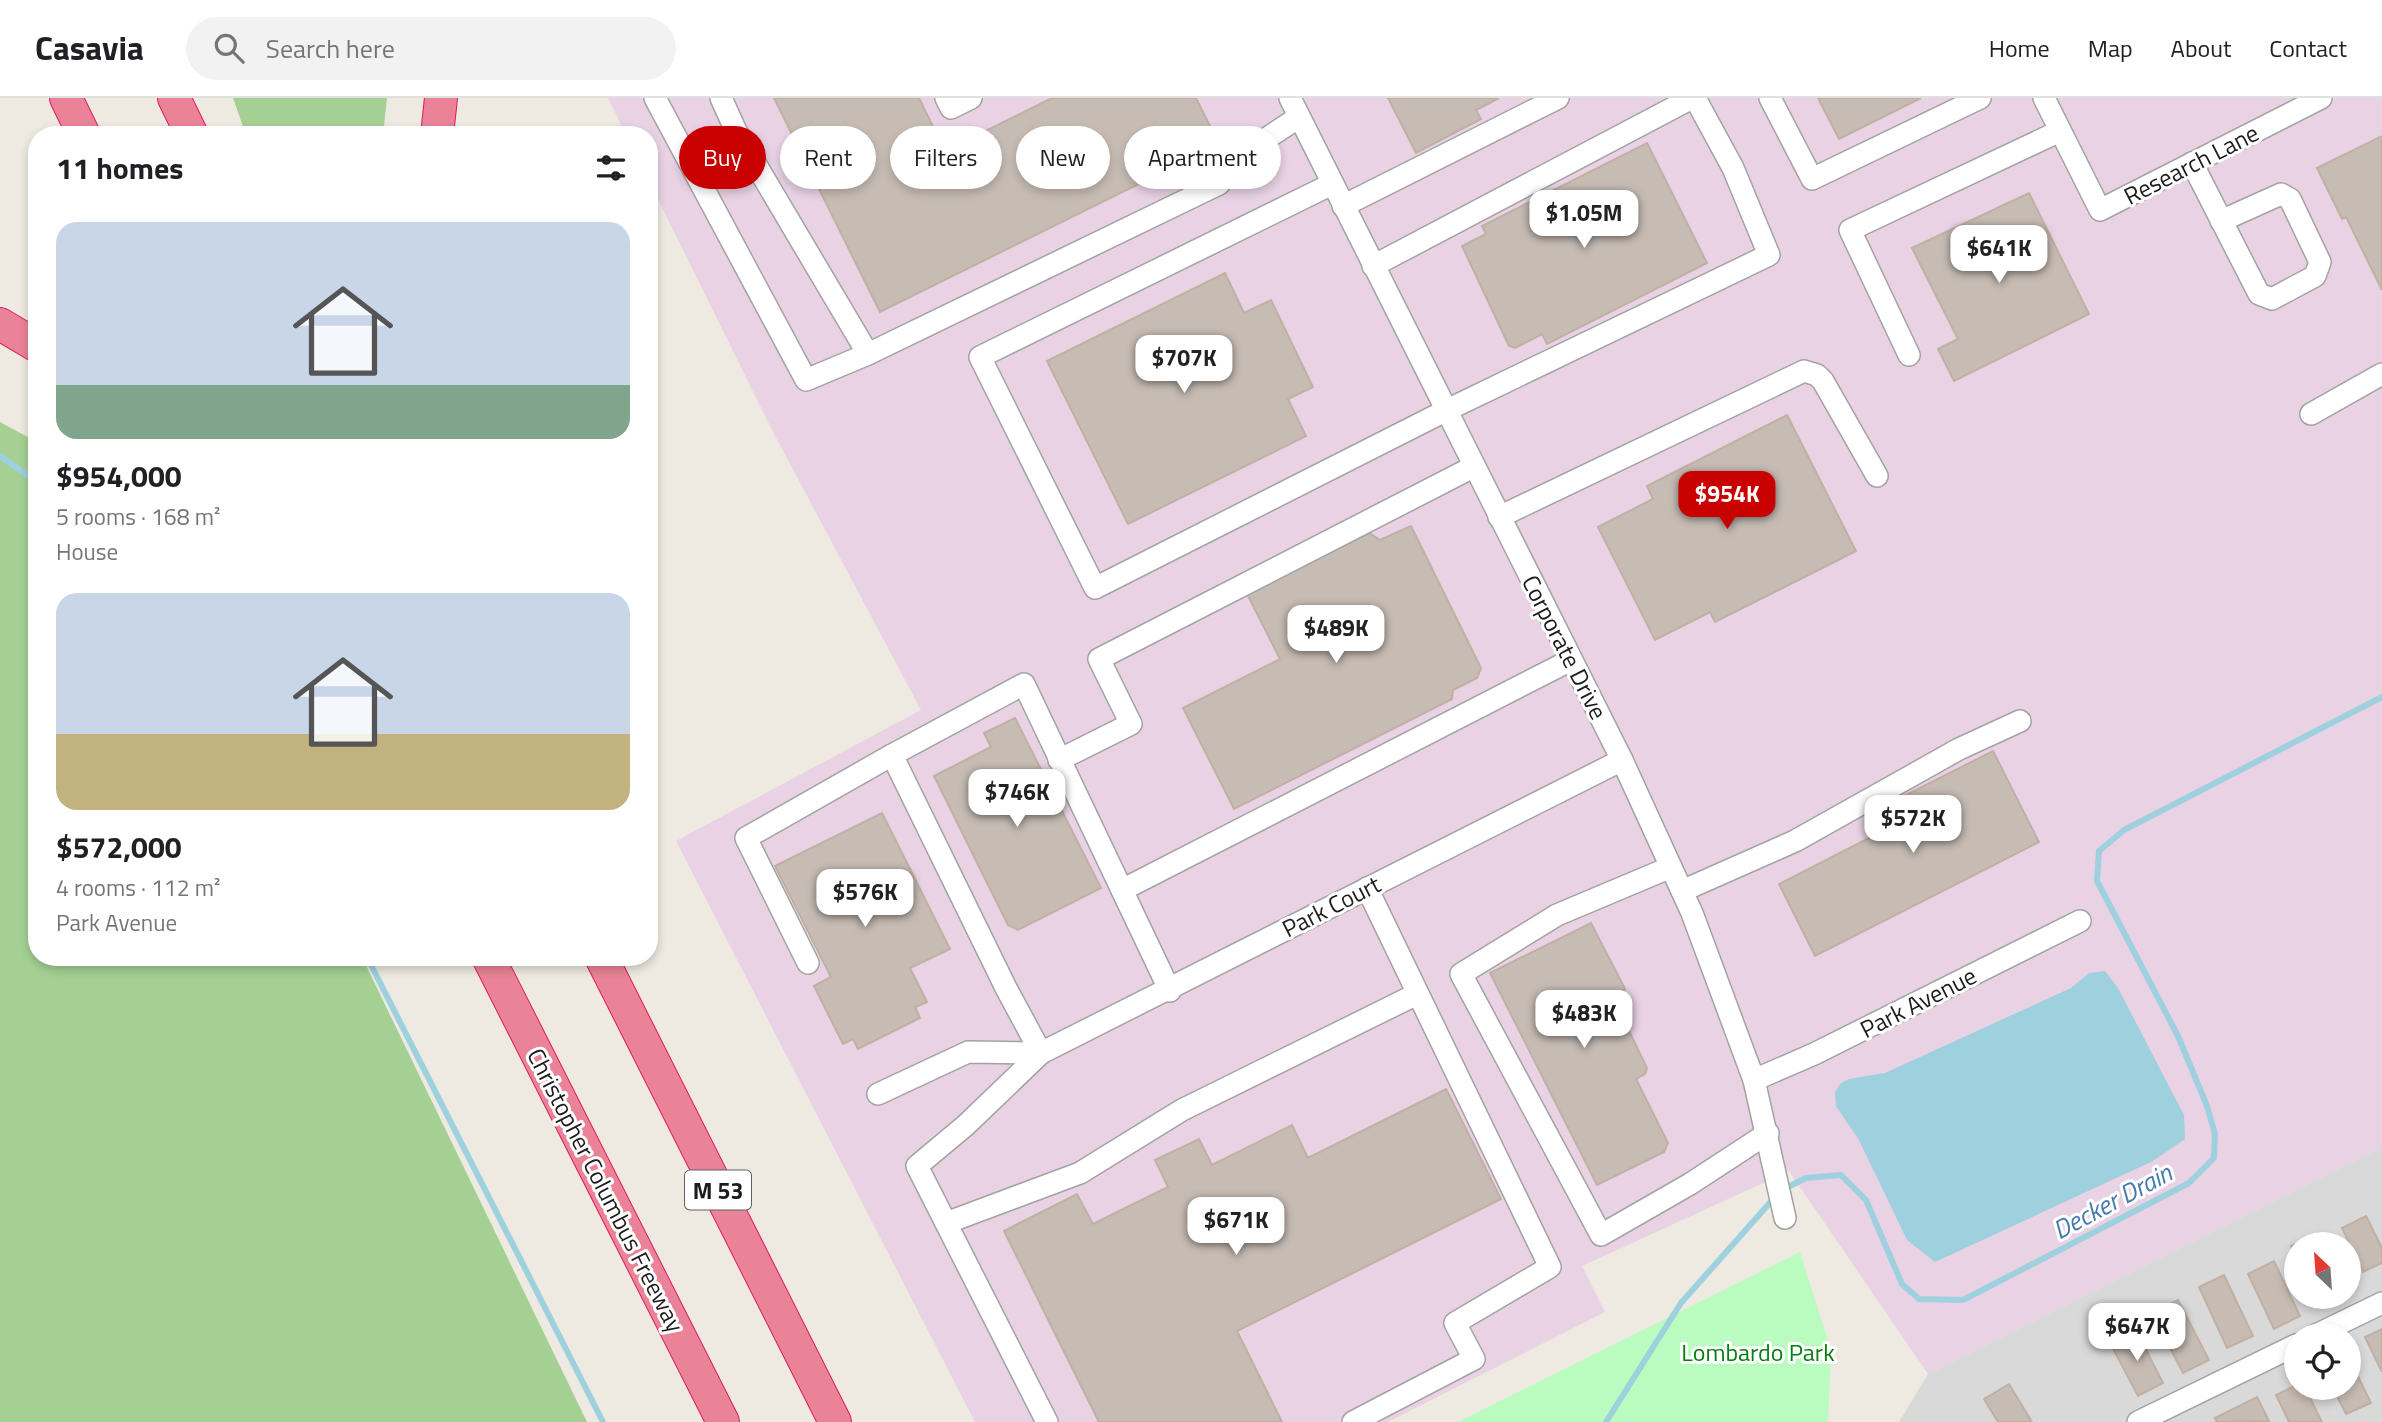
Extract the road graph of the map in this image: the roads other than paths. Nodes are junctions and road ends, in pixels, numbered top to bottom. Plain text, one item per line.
1 (66, 98) edge
2 (174, 98) edge
3 (441, 98) edge
4 (656, 98) edge
5 (721, 98) edge
6 (946, 98) edge
7 (971, 98) edge
8 (1558, 98) edge
9 (1694, 98) edge
10 (1770, 98) edge
11 (1980, 98) edge
12 (2044, 98) edge
13 (2321, 98) edge
14 (1294, 107) edge
15 (80, 126) edge
16 (188, 126) edge
17 (437, 126) edge
18 (2060, 131) junction
19 (2192, 163) junction
20 (1332, 184) junction
21 (1343, 206) junction
22 (2221, 221) junction
23 (1373, 266) junction
24 (0, 324) edge
25 (28, 341) edge
26 (868, 354) junction
27 (1909, 355) dead end
28 (2382, 374) edge
29 (1445, 411) junction
30 (2311, 414) dead end
31 (1473, 467) junction
32 (1877, 477) dead end
33 (1499, 517) junction
34 (1571, 660) junction
35 (2020, 721) dead end
36 (892, 755) junction
37 (1059, 760) junction
38 (1622, 760) junction
39 (1671, 867) junction
40 (1367, 888) junction
41 (1122, 890) junction
42 (1682, 891) junction
43 (2080, 921) dead end
44 (808, 963) dead end
45 (493, 966) edge
46 (606, 966) edge
47 (1170, 991) junction
48 (1418, 994) junction
49 (1041, 1054) junction
50 (1754, 1080) junction
51 (878, 1094) dead end
52 (1768, 1133) junction
53 (1785, 1218) dead end
54 (946, 1223) junction
55 (2382, 1303) edge
56 (2341, 1323) edge
57 (2284, 1351) edge
58 (2161, 1417) edge
59 (723, 1422) edge
60 (835, 1422) edge
61 (1048, 1422) edge
62 (1353, 1422) edge
63 (2138, 1422) edge

1 - 15 highway
2 - 16 highway
3 - 17 highway
4 - 26 street
5 - 26 street
6 - 7 street
8 - 21 street
9 - 23 street
9 - 29 street
10 - 11 street
12 - 18 street
13 - 19 street, Research Lane
14 - 20 street, Corporate Drive
14 - 26 street
18 - 19 street, Research Lane
18 - 27 street
19 - 22 street
20 - 21 street, Corporate Drive
20 - 29 street
21 - 23 street, Corporate Drive
22 - 22 street
23 - 29 street, Corporate Drive
24 - 25 highway
28 - 30 street
29 - 31 street, Corporate Drive
31 - 33 street, Corporate Drive
31 - 37 street
32 - 33 street
33 - 34 street, Corporate Drive
34 - 38 street, Corporate Drive
34 - 41 street
35 - 42 street
36 - 37 street
36 - 44 street
36 - 49 street
37 - 41 street
38 - 39 street, Corporate Drive
38 - 40 street, Park Court
39 - 42 street, Corporate Drive
39 - 52 street
40 - 47 street, Park Court
40 - 48 street
41 - 47 street
42 - 50 street, Corporate Drive
43 - 50 street, Park Avenue
45 - 59 highway, Christopher Columbus Freeway
46 - 60 highway, M 53
47 - 49 street, Park Court
48 - 54 street
48 - 62 street
49 - 51 street
49 - 54 street
50 - 52 street, Corporate Drive
52 - 53 street, Corporate Drive
54 - 61 street
55 - 56 street
57 - 58 street
58 - 63 street

